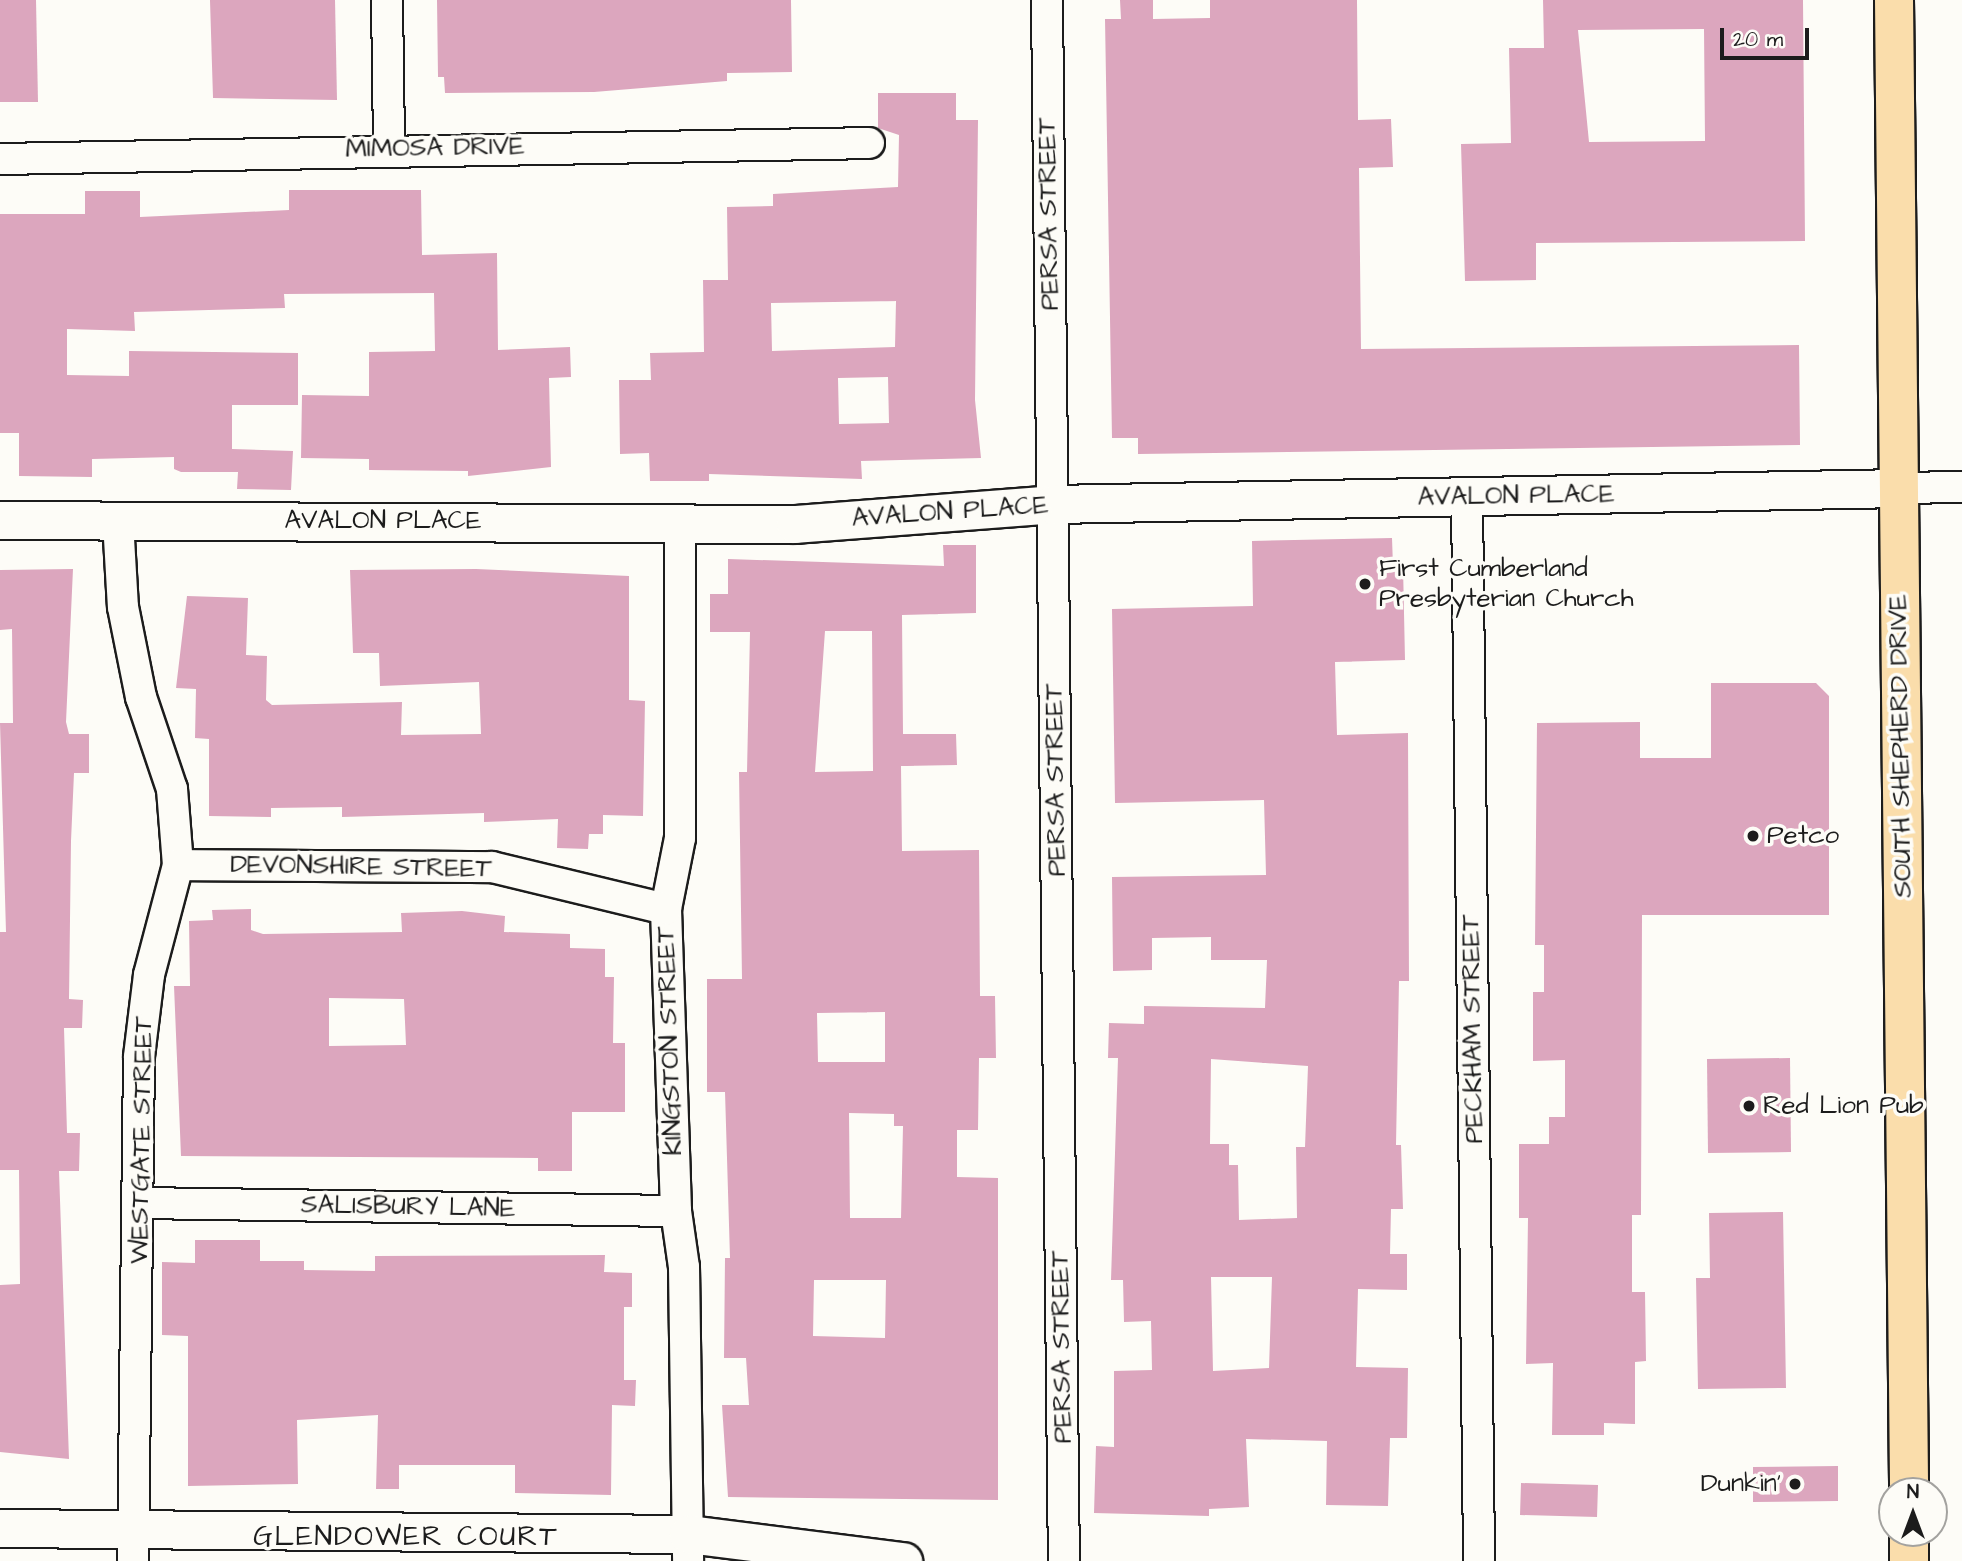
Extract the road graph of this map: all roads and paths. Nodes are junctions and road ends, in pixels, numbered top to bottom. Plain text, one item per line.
1 (387, 0) edge
2 (1047, 0) edge
3 (1894, 0) edge
4 (869, 143) dead end
5 (389, 148) junction
6 (0, 159) edge
7 (1962, 487) edge
8 (1899, 488) junction
9 (1467, 498) junction
10 (1053, 504) junction
11 (0, 520) edge
12 (118, 521) junction
13 (680, 522) junction
14 (178, 864) junction
15 (666, 909) junction
16 (140, 1203) junction
17 (676, 1210) junction
18 (1909, 1477) edge
19 (0, 1528) edge
20 (134, 1544) edge
21 (688, 1547) edge
22 (903, 1561) edge
23 (1064, 1561) edge
24 (1479, 1561) edge

1 - 5 street
2 - 10 street, PERSA STREET
3 - 8 main road, SOUTH SHEPHERD DRIVE
4 - 5 street, MIMOSA DRIVE
5 - 6 street, MIMOSA DRIVE
7 - 8 street
8 - 9 street, AVALON PLACE
8 - 18 main road, SOUTH SHEPHERD DRIVE
9 - 10 street, AVALON PLACE
9 - 24 street, PECKHAM STREET
10 - 13 street, AVALON PLACE
10 - 23 street, PERSA STREET
11 - 12 street, AVALON PLACE
12 - 13 street, AVALON PLACE
12 - 14 street, WESTGATE STREET
13 - 15 street, KINGSTON STREET
14 - 15 street, DEVONSHIRE STREET
14 - 16 street, WESTGATE STREET
15 - 17 street, KINGSTON STREET
16 - 17 street, SALISBURY LANE
16 - 20 street, WESTGATE STREET
17 - 21 street, KINGSTON STREET
19 - 20 street
20 - 21 street
21 - 22 street

